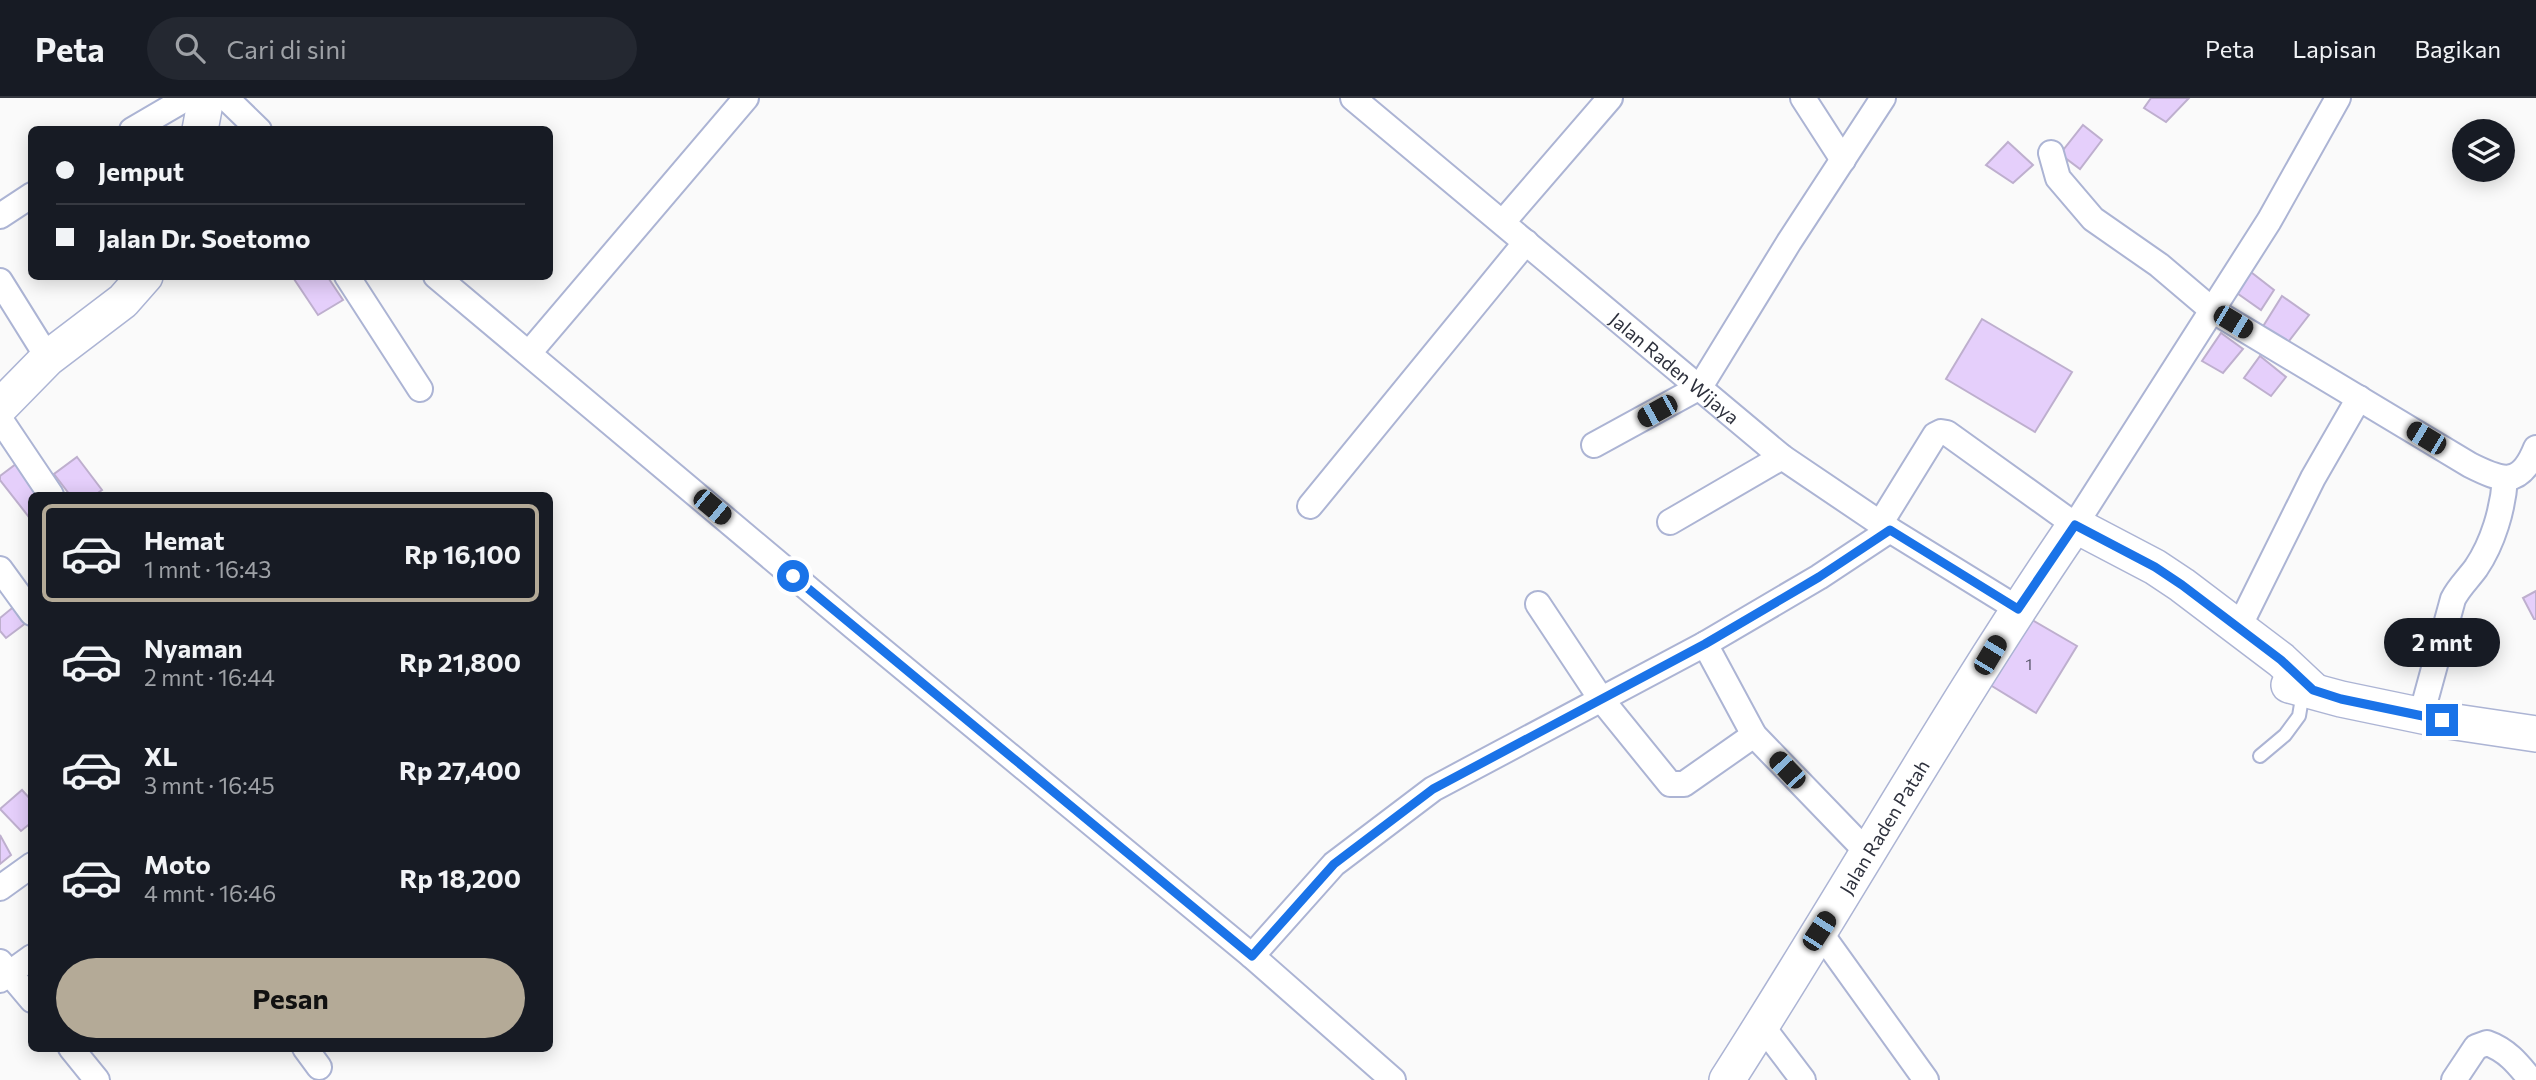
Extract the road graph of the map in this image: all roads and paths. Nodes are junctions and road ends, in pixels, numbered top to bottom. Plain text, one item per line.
1 (187, 98) edge
2 (206, 98) edge
3 (226, 98) edge
4 (746, 98) edge
5 (1353, 98) edge
6 (1610, 98) edge
7 (1803, 98) edge
8 (1883, 98) edge
9 (2338, 98) edge
10 (139, 126) edge
11 (201, 126) edge
12 (253, 126) edge
13 (2051, 153) dead end
14 (1843, 160) junction
15 (28, 198) edge
16 (0, 216) edge
17 (1503, 222) junction
18 (1526, 242) junction
19 (141, 280) edge
20 (350, 280) edge
21 (441, 280) edge
22 (0, 281) edge
23 (2211, 310) junction
24 (529, 354) junction
25 (48, 358) junction
26 (1700, 387) junction
27 (421, 389) dead end
28 (2359, 398) junction
29 (0, 407) edge
30 (0, 419) edge
31 (1594, 445) dead end
32 (2536, 448) edge
33 (1783, 457) junction
34 (2505, 479) junction
35 (49, 492) edge
36 (1310, 506) dead end
37 (1670, 522) dead end
38 (2075, 525) junction
39 (1885, 527) junction
40 (0, 569) edge
41 (1538, 604) dead end
42 (28, 608) edge
43 (2018, 609) junction
44 (2234, 624) junction
45 (1705, 644) junction
46 (2308, 689) junction
47 (1601, 699) junction
48 (2421, 716) junction
49 (2536, 734) edge
50 (1754, 735) junction
51 (2260, 756) dead end
52 (1869, 854) junction
53 (28, 868) edge
54 (0, 888) edge
55 (1819, 931) junction
56 (1252, 956) junction
57 (28, 959) edge
58 (3, 971) edge
59 (28, 996) edge
60 (1762, 1026) junction
61 (74, 1052) edge
62 (97, 1080) edge
63 (1393, 1080) edge
64 (1727, 1080) edge
65 (1803, 1080) edge
66 (1926, 1080) edge
67 (2454, 1080) edge
68 (2531, 1080) edge

1 - 10 street
2 - 11 street
3 - 12 street
4 - 24 street
5 - 17 street, Jalan Raden Wijaya
6 - 17 street
7 - 14 street
8 - 14 street
9 - 23 street
13 - 23 street
14 - 26 street
15 - 16 street
17 - 18 street, Jalan Raden Wijaya
18 - 26 street, Jalan Raden Wijaya
18 - 36 street
19 - 25 street
20 - 27 street
21 - 24 street
22 - 25 street
23 - 28 street
23 - 38 street
24 - 56 street
25 - 29 street
26 - 31 street
26 - 33 street, Jalan Raden Wijaya
28 - 34 street
28 - 44 street
30 - 35 street
32 - 34 street
33 - 37 street
33 - 39 street, Jalan Raden Wijaya
34 - 48 street
38 - 39 street
38 - 43 street, Jalan Raden Patah
38 - 44 street
39 - 43 street, Jalan Raden Wijaya
39 - 45 street
40 - 42 street
41 - 47 street
43 - 52 street, Jalan Raden Patah
44 - 46 street
45 - 47 street
45 - 50 street
46 - 48 street
46 - 51 lane
47 - 50 street
47 - 56 street
48 - 49 street
50 - 52 street
52 - 55 street, Jalan Raden Patah
53 - 54 street
55 - 60 street, Jalan Raden Patah
55 - 66 street
56 - 63 street
57 - 58 street
58 - 59 street
60 - 64 street, Jalan Raden Patah
60 - 65 street
61 - 62 street
67 - 68 street

